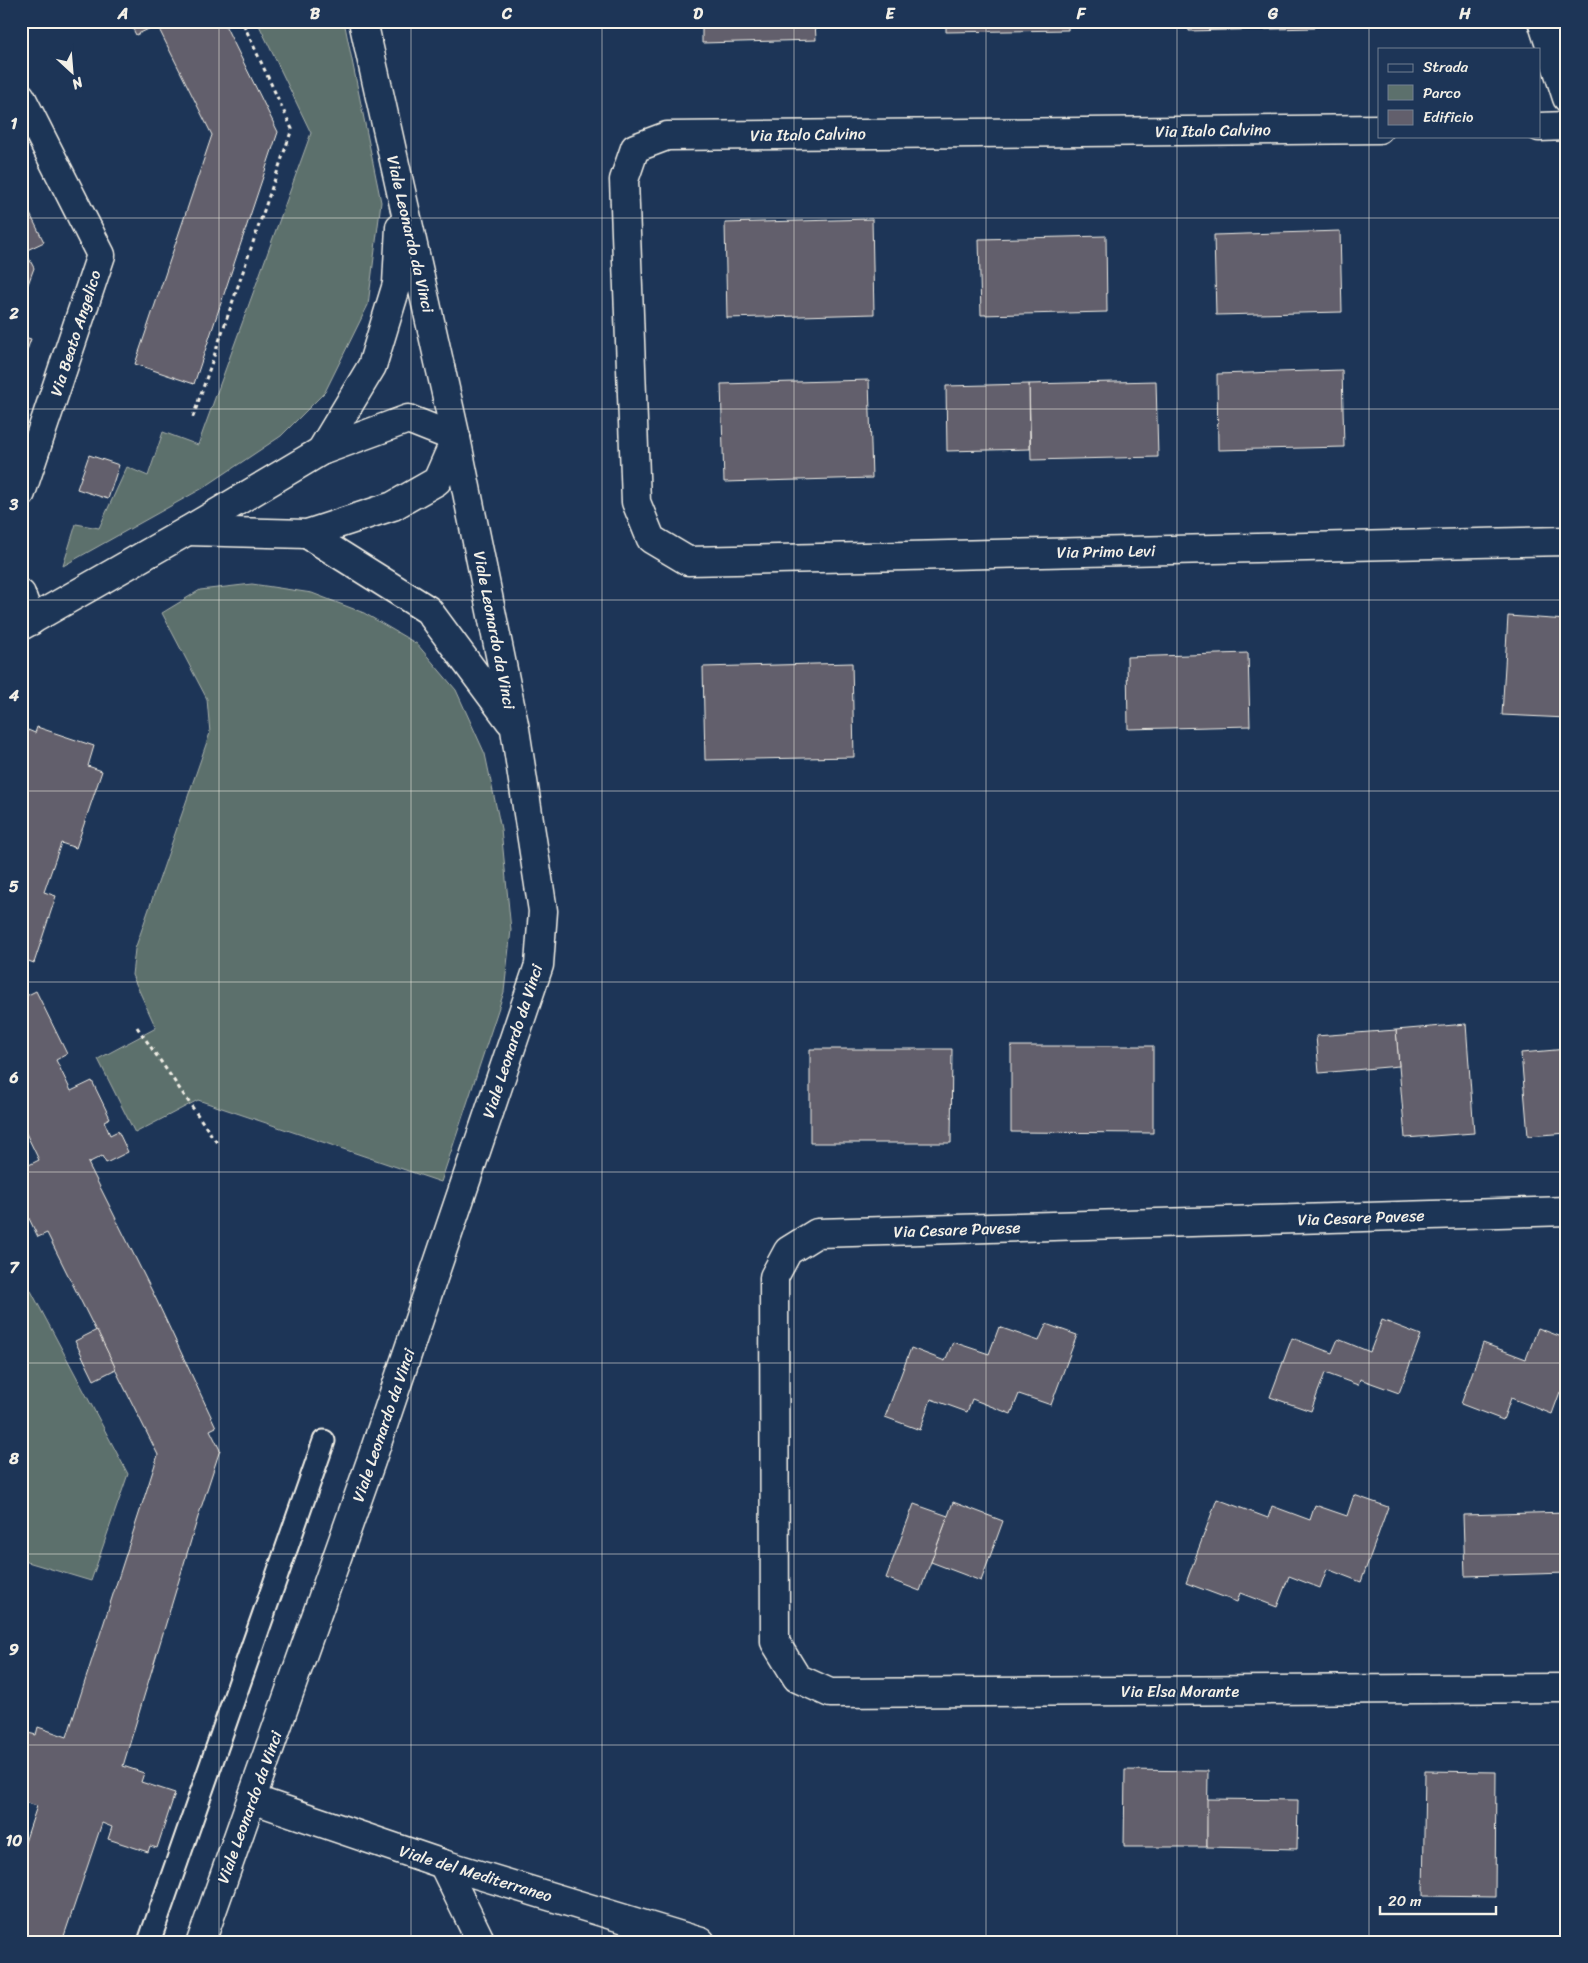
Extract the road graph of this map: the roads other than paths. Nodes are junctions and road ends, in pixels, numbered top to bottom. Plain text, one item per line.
1 (363, 21) edge
2 (1542, 21) edge
3 (21, 97) edge
4 (1567, 98) edge
5 (1567, 126) edge
6 (1540, 127) edge
7 (1378, 128) edge
8 (401, 190) junction
9 (456, 438) junction
10 (321, 451) junction
11 (21, 494) edge
12 (187, 531) junction
13 (307, 534) junction
14 (651, 539) joint
15 (1567, 541) edge
16 (21, 594) edge
17 (26, 623) edge
18 (515, 729) junction
19 (1567, 1211) edge
20 (324, 1441) dead end
21 (797, 1678) joint
22 (1567, 1688) edge
23 (252, 1799) junction
24 (443, 1864) junction
25 (149, 1942) edge
26 (201, 1942) edge
27 (481, 1942) edge
28 (701, 1942) edge

1 - 8 street, Viale Leonardo da Vinci
2 - 4 street
3 - 11 street, Via Beato Angelico
5 - 6 street
7 - 14 street, Via Italo Calvino
8 - 9 street, Viale Leonardo da Vinci
8 - 10 street
9 - 10 street
9 - 13 street
9 - 18 street, Viale Leonardo da Vinci
10 - 12 street
12 - 13 street
12 - 17 street
13 - 18 street
14 - 15 street, Via Primo Levi
16 - 17 street
18 - 23 street, Viale Leonardo da Vinci
19 - 21 street, Via Cesare Pavese
20 - 25 lane
21 - 22 street, Via Elsa Morante
23 - 24 street, Viale del Mediterraneo
23 - 26 street, Viale Leonardo da Vinci
24 - 27 street
24 - 28 street, Viale del Mediterraneo

